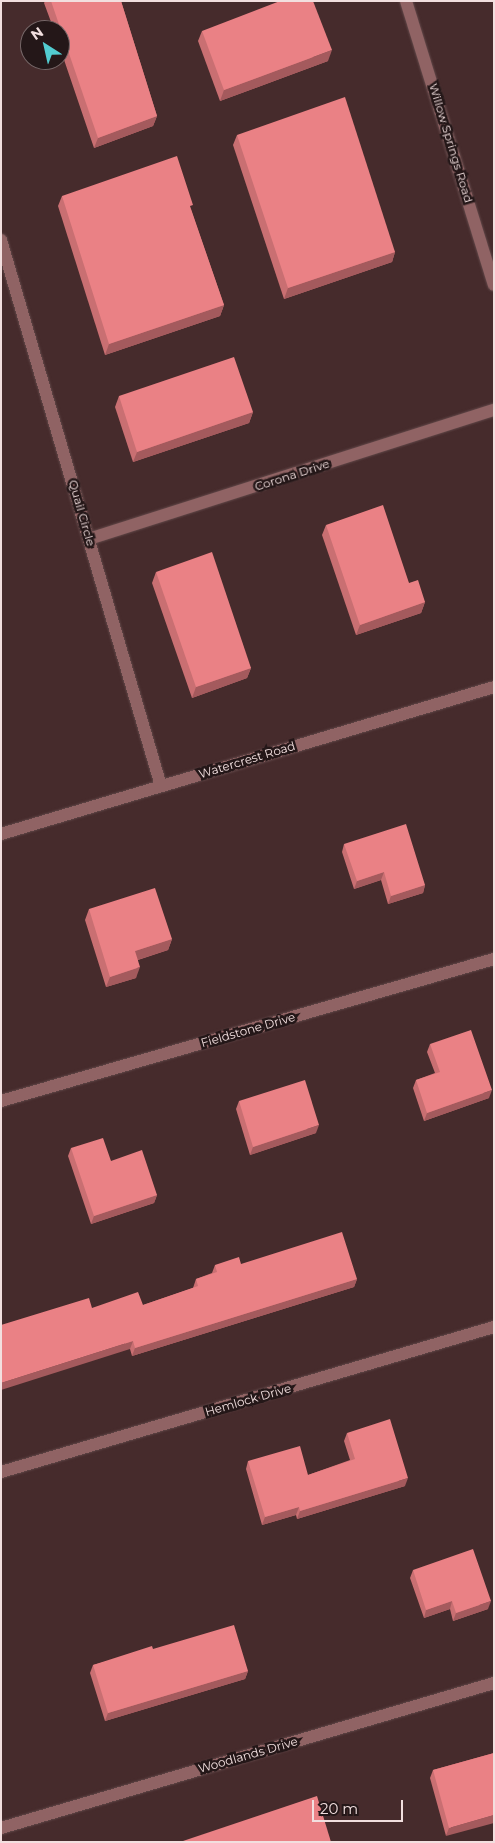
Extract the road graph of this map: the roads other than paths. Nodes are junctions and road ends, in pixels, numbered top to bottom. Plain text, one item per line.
1 (409, 2) edge
2 (1, 240) edge
3 (494, 285) edge
4 (494, 410) edge
5 (89, 539) junction
6 (494, 687) edge
7 (161, 786) junction
8 (1, 834) edge
9 (494, 958) edge
10 (1, 1101) edge
11 (494, 1327) edge
12 (1, 1472) edge
13 (494, 1683) edge
14 (1, 1828) edge

1 - 3 street, Willow Springs Road
2 - 5 street, Quail Circle
4 - 5 street, Corona Drive
5 - 7 street, Quail Circle
6 - 7 street, Watercrest Road
7 - 8 street, Watercrest Road
9 - 10 street, Fieldstone Drive
11 - 12 street, Hemlock Drive
13 - 14 street, Woodlands Drive

